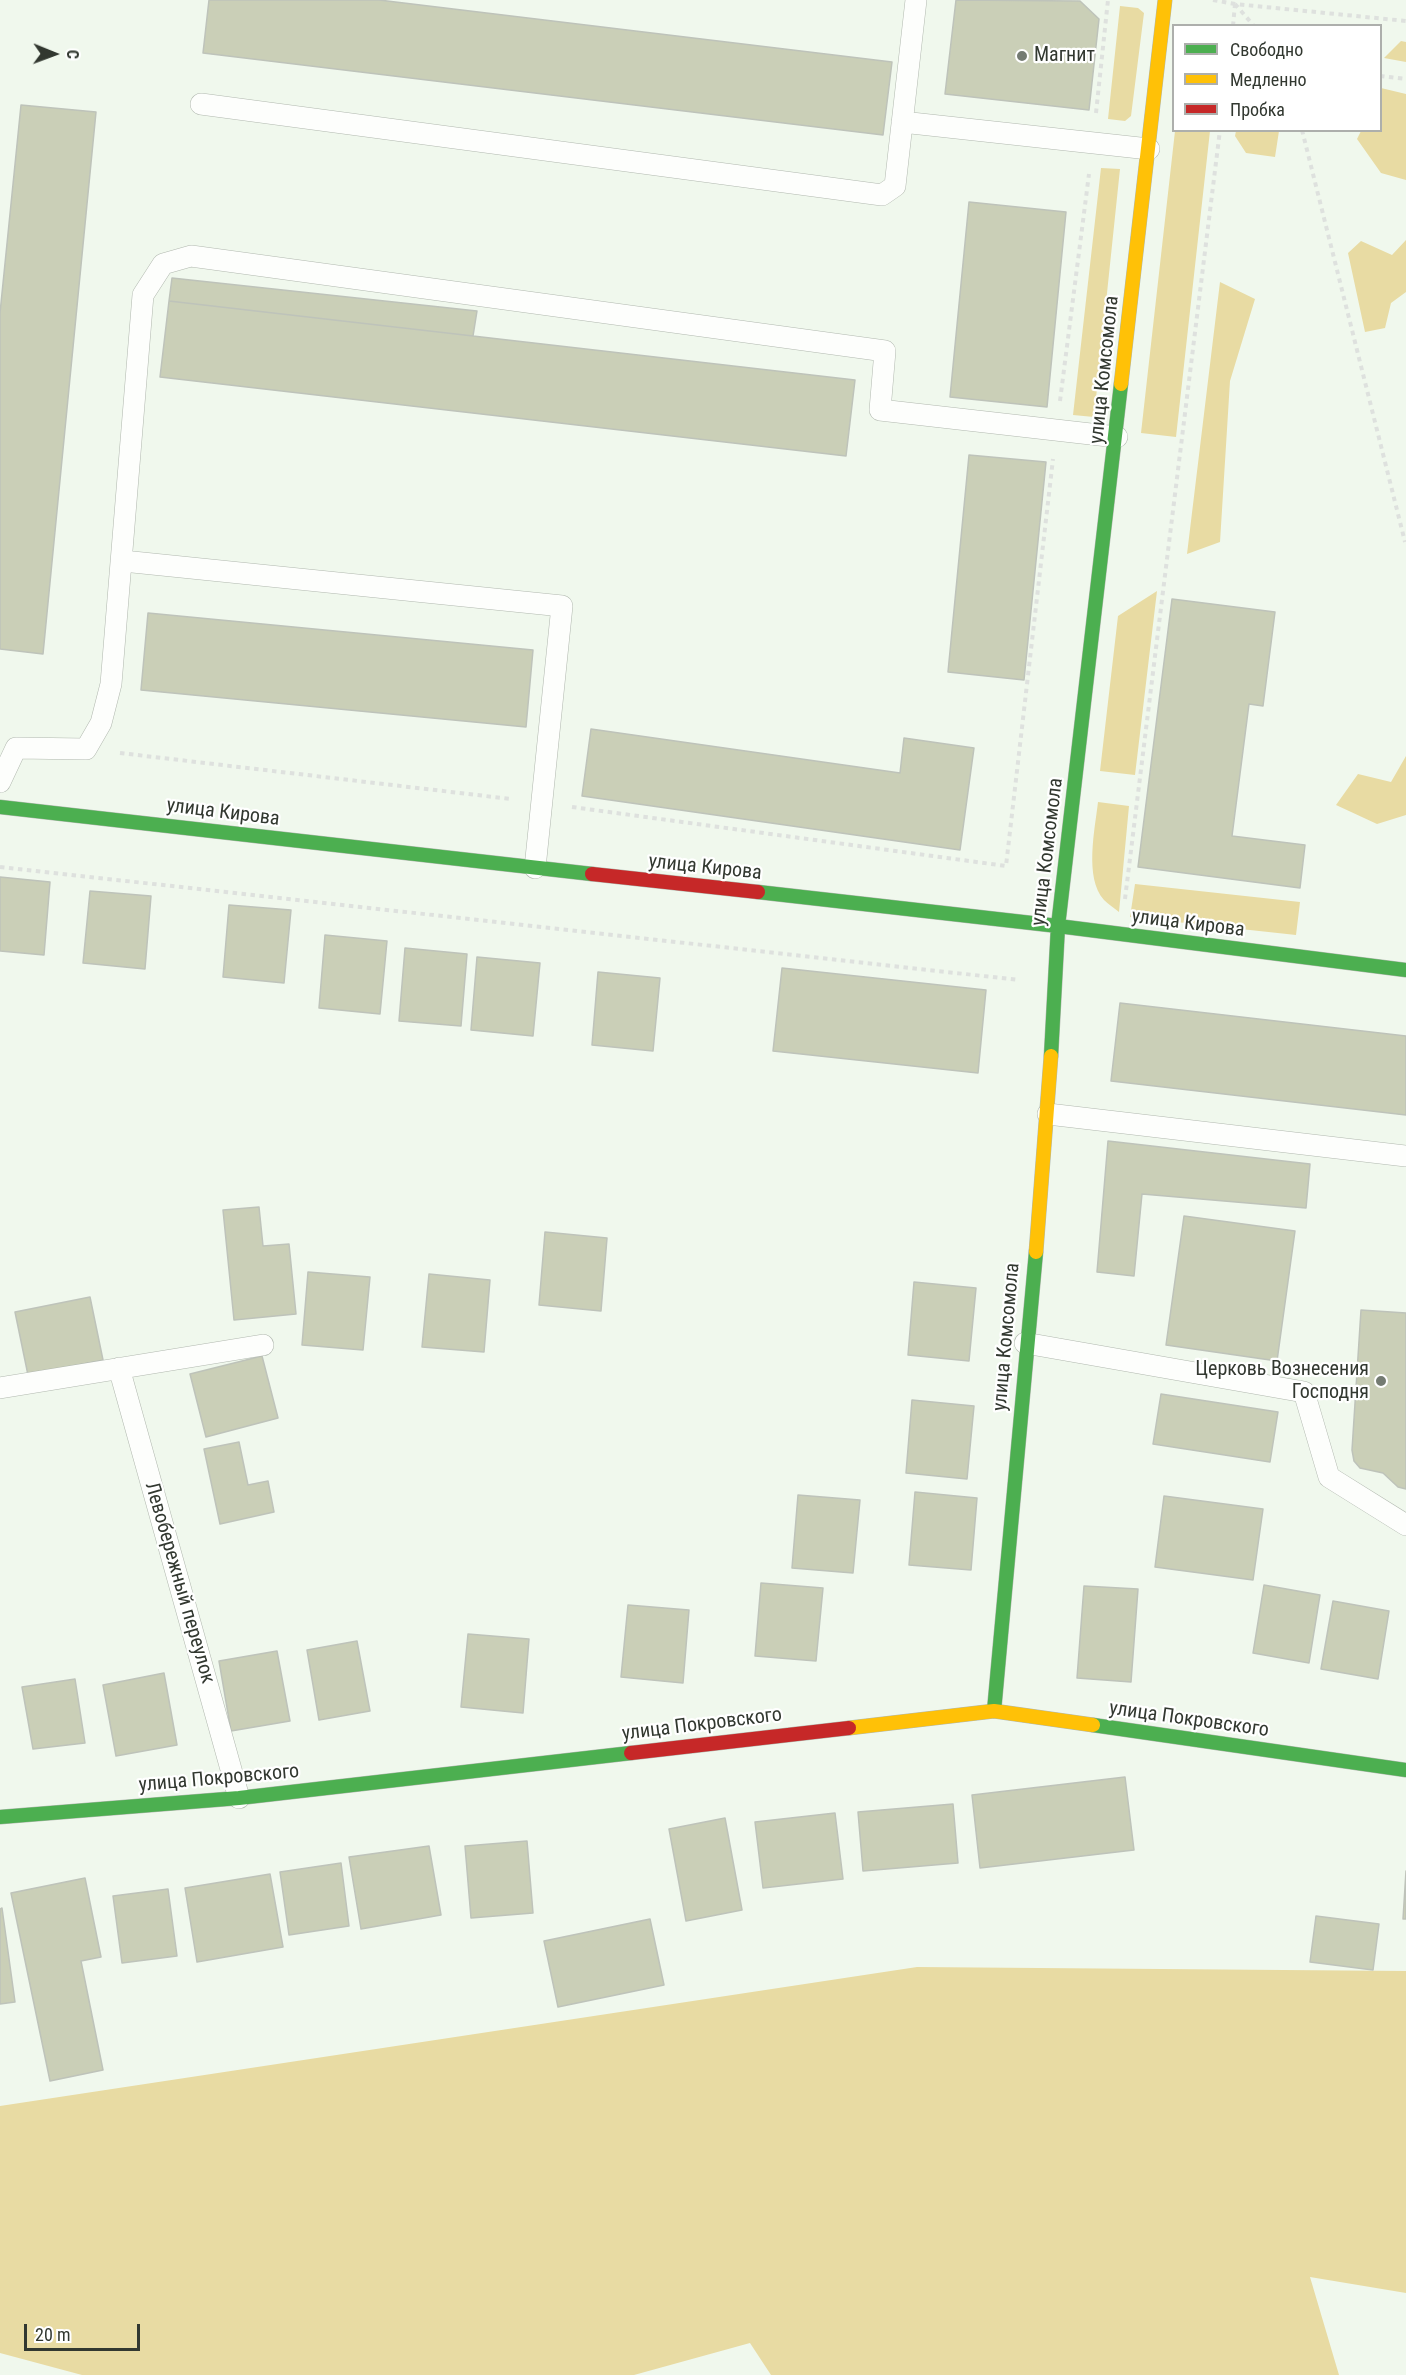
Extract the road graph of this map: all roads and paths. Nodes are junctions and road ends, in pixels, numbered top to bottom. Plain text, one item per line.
1 (916, 0) edge
2 (1108, 0) edge
3 (1165, 0) edge
4 (1213, 0) edge
5 (1235, 2) edge
6 (1406, 21) edge
7 (1233, 24) edge
8 (1252, 24) edge
9 (1382, 76) edge
10 (1406, 79) edge
11 (201, 104) dead end
12 (902, 122) junction
13 (1220, 132) edge
14 (1302, 132) edge
15 (1093, 143) junction
16 (1149, 149) junction
17 (1056, 430) junction
18 (1117, 437) junction
19 (1405, 542) edge
20 (123, 561) junction
21 (86, 749) junction
22 (0, 782) edge
23 (542, 803) junction
24 (0, 807) edge
25 (0, 867) edge
26 (535, 868) junction
27 (1058, 927) junction
28 (1121, 935) junction
29 (1406, 970) edge
30 (1055, 984) junction
31 (1048, 1114) junction
32 (1406, 1156) edge
33 (1025, 1343) junction
34 (263, 1345) dead end
35 (119, 1368) junction
36 (0, 1388) edge
37 (1406, 1525) edge
38 (994, 1711) junction
39 (1406, 1770) edge
40 (239, 1798) junction
41 (0, 1817) edge

1 - 12 lane
2 - 15 path
3 - 16 street, улица Комсомола
4 - 5 path
5 - 6 path
5 - 7 path
5 - 8 path
9 - 10 path
11 - 12 lane
12 - 15 lane
13 - 28 path
14 - 19 path
15 - 16 lane
15 - 17 path
16 - 18 street, улица Комсомола
17 - 18 lane
17 - 20 lane
17 - 23 path
18 - 27 street, улица Комсомола
20 - 21 lane
20 - 23 lane
21 - 22 lane
21 - 23 path
23 - 26 lane
24 - 26 street, улица Кирова
25 - 30 path
26 - 27 street, улица Кирова
27 - 28 street, улица Кирова
27 - 30 street, улица Комсомола
28 - 29 street, улица Кирова
30 - 31 street, улица Комсомола
31 - 32 lane
31 - 33 street, улица Комсомола
33 - 37 lane
33 - 38 street, улица Комсомола
34 - 35 lane
35 - 36 lane
35 - 40 lane, Левобережный переулок
38 - 39 street, улица Покровского
38 - 40 street, улица Покровского
40 - 41 street, улица Покровского

